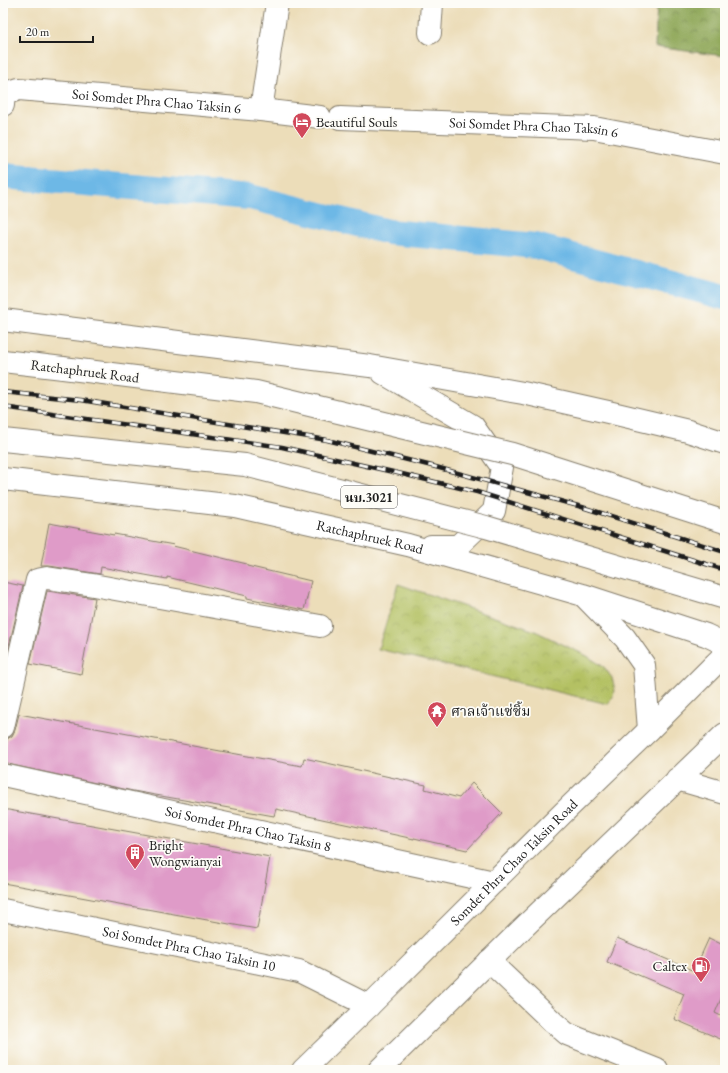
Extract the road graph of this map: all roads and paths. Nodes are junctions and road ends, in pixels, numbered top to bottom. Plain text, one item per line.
1 (277, 3) edge
2 (432, 3) edge
3 (430, 33) dead end
4 (3, 105) edge
5 (261, 110) junction
6 (725, 153) edge
7 (3, 320) edge
8 (3, 361) edge
9 (370, 366) junction
10 (3, 440) edge
11 (725, 443) edge
12 (3, 479) edge
13 (725, 522) edge
14 (408, 546) junction
15 (583, 595) junction
16 (725, 598) edge
17 (320, 626) dead end
18 (725, 644) edge
19 (725, 654) edge
20 (3, 727) edge
21 (649, 730) junction
22 (725, 734) edge
23 (3, 775) edge
24 (677, 779) junction
25 (725, 793) edge
26 (494, 882) junction
27 (3, 910) edge
28 (489, 961) junction
29 (369, 1006) junction
30 (303, 1070) edge
31 (379, 1070) edge
32 (658, 1070) edge

1 - 5 main road
2 - 3 main road
4 - 5 main road, Soi Somdet Phra Chao Taksin 6
5 - 6 main road, Soi Somdet Phra Chao Taksin 6
7 - 9 main road
8 - 13 main road, Ratchaphruek Road, bridge
9 - 11 main road
9 - 14 main road
10 - 16 main road, นบ.3021, bridge
12 - 14 main road, Ratchaphruek Road
14 - 15 main road, Ratchaphruek Road
15 - 18 main road, Ratchaphruek Road
15 - 21 main road
17 - 20 main road
19 - 21 main road, Somdet Phra Chao Taksin Road
21 - 26 main road, Somdet Phra Chao Taksin Road
22 - 24 main road
23 - 26 main road, Soi Somdet Phra Chao Taksin 8
24 - 25 main road
24 - 28 main road
26 - 29 main road, Somdet Phra Chao Taksin Road
27 - 29 main road, Soi Somdet Phra Chao Taksin 10
28 - 31 main road
28 - 32 main road
29 - 30 main road, Somdet Phra Chao Taksin Road

